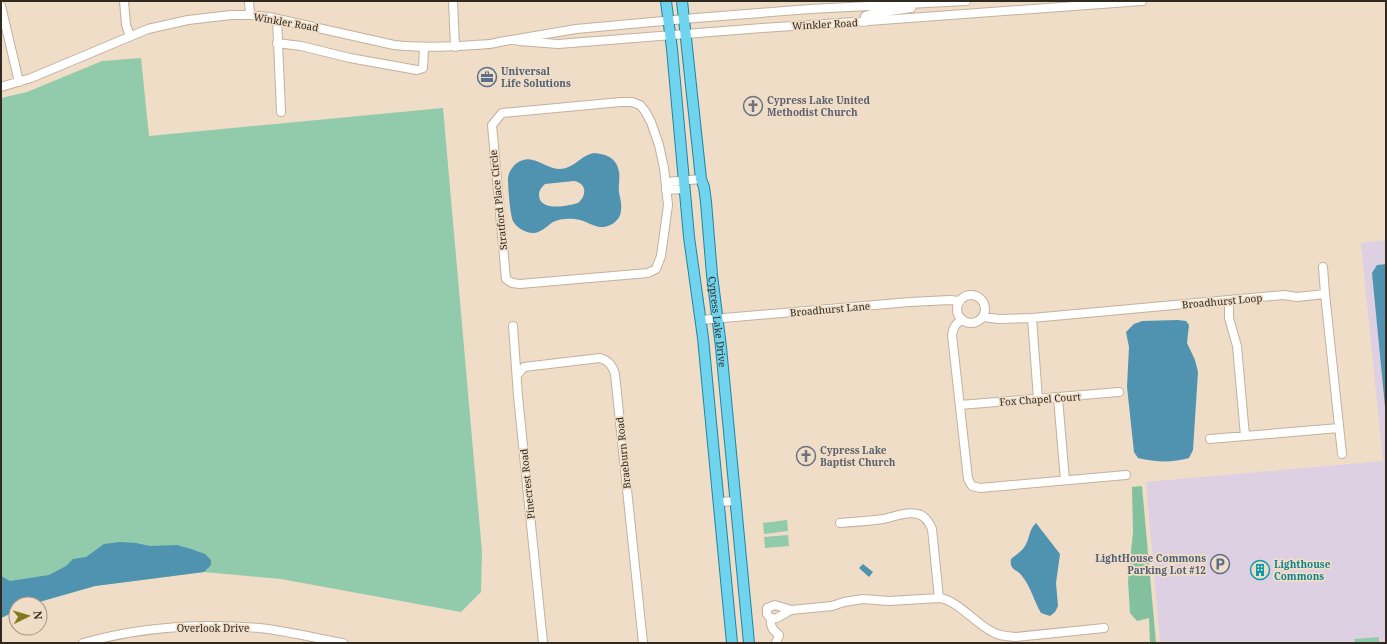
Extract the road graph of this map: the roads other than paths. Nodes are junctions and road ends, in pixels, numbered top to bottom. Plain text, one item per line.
1 (124, 1) edge
2 (250, 1) edge
3 (453, 1) edge
4 (666, 1) edge
5 (682, 1) edge
6 (955, 1) edge
7 (966, 1) edge
8 (1142, 1) edge
9 (923, 4) junction
10 (1, 6) edge
11 (250, 15) junction
12 (955, 15) junction
13 (277, 19) junction
14 (684, 19) junction
15 (668, 20) junction
16 (865, 22) junction
17 (686, 34) junction
18 (130, 36) junction
19 (669, 36) junction
20 (508, 40) junction
21 (277, 43) junction
22 (455, 47) junction
23 (424, 48) junction
24 (19, 82) junction
25 (1, 87) edge
26 (281, 112) dead end
27 (701, 179) junction
28 (684, 185) junction
29 (666, 186) junction
30 (1323, 267) dead end
31 (1326, 294) junction
32 (1229, 300) junction
33 (960, 301) junction
34 (983, 317) junction
35 (718, 318) junction
36 (1032, 318) junction
37 (700, 320) junction
38 (962, 320) junction
39 (513, 326) dead end
40 (517, 374) junction
41 (1119, 392) dead end
42 (1058, 398) junction
43 (1038, 399) junction
44 (960, 405) junction
45 (1339, 428) junction
46 (1245, 436) junction
47 (1210, 439) dead end
48 (1342, 454) dead end
49 (1126, 475) dead end
50 (1065, 480) junction
51 (736, 501) junction
52 (719, 502) junction
53 (840, 523) dead end
54 (939, 598) junction
55 (791, 610) junction
56 (771, 619) junction
57 (1104, 628) dead end
58 (84, 643) edge
59 (343, 643) edge
60 (543, 643) edge
61 (643, 643) edge
62 (732, 643) edge
63 (749, 643) edge
64 (776, 643) edge

1 - 18 street
2 - 11 street
3 - 22 street
4 - 15 main road, Cypress Lake Drive
5 - 14 main road, Cypress Lake Drive
6 - 7 street, Winkler Road
6 - 9 street, Winkler Road
6 - 12 street
8 - 12 street, Winkler Road
9 - 14 street, Winkler Road
9 - 16 street
10 - 24 street
11 - 13 street, Winkler Road
11 - 18 street, Winkler Road
12 - 16 street, Winkler Road
13 - 21 street
13 - 23 street, Winkler Road
14 - 15 street, Winkler Road
14 - 17 main road, Cypress Lake Drive
15 - 19 main road, Cypress Lake Drive
15 - 20 street, Winkler Road
16 - 17 street, Winkler Road
17 - 19 street, Winkler Road
17 - 27 main road, Cypress Lake Drive
18 - 24 street, Winkler Road
19 - 20 street, Winkler Road
19 - 28 main road, Cypress Lake Drive
20 - 22 street, Winkler Road
21 - 23 street
21 - 26 street
22 - 23 street, Winkler Road
24 - 25 street, Winkler Road
27 - 28 street
27 - 35 main road, Cypress Lake Drive
28 - 29 street
28 - 37 main road, Cypress Lake Drive
29 - 29 street, Stratford Place Circle
30 - 31 street
31 - 32 street, Broadhurst Loop
31 - 45 street
32 - 36 street, Broadhurst Loop
32 - 46 street
33 - 34 street
33 - 35 street, Broadhurst Lane
33 - 38 street
34 - 36 street, Broadhurst Loop
34 - 38 street, Broadhurst Loop
35 - 37 street, Broadhurst Lane
35 - 51 main road, Cypress Lake Drive
36 - 43 street
37 - 52 main road, Cypress Lake Drive
38 - 44 street
39 - 40 street, Pinecrest Road
40 - 60 street, Pinecrest Road
40 - 61 street, Braeburn Road
41 - 42 street, Fox Chapel Court
42 - 43 street, Fox Chapel Court
42 - 50 street
43 - 44 street, Fox Chapel Court
44 - 50 street
45 - 46 street
45 - 48 street
46 - 47 street
49 - 50 street
51 - 52 street
51 - 63 main road, Cypress Lake Drive
52 - 62 main road, Cypress Lake Drive
53 - 54 street
54 - 55 street
54 - 57 street
55 - 56 street
55 - 56 street
56 - 64 street
58 - 59 street, Overlook Drive

